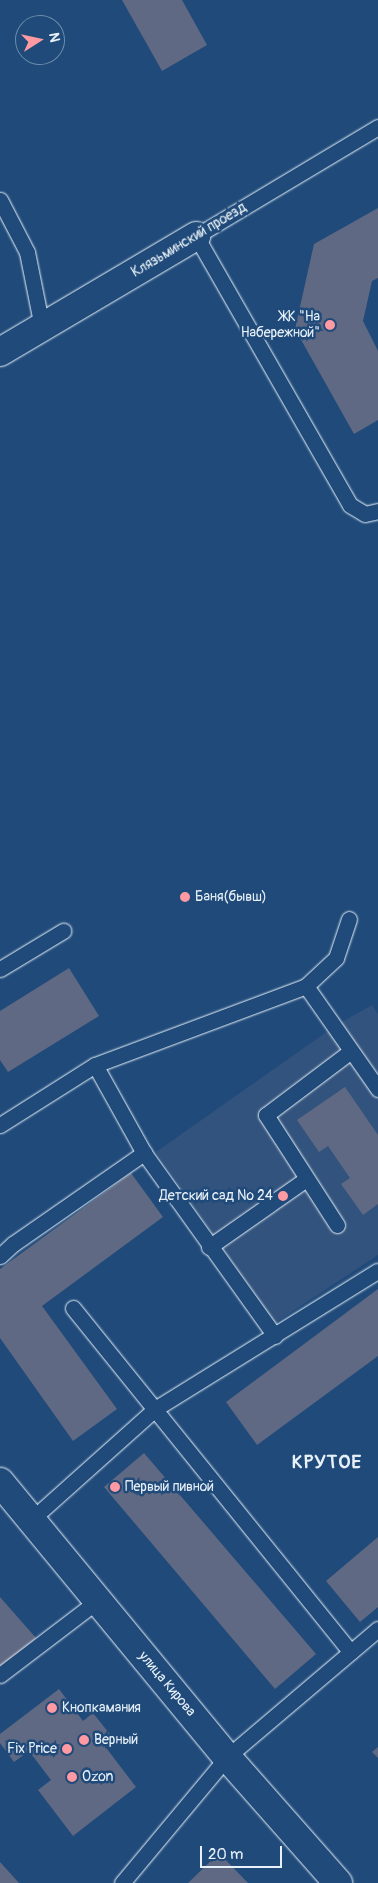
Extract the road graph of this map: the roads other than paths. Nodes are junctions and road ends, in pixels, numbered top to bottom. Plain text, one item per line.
1 (378, 126) edge
2 (0, 200) edge
3 (196, 236) junction
4 (42, 327) junction
5 (0, 352) edge
6 (378, 511) edge
7 (350, 919) dead end
8 (62, 931) dead end
9 (0, 969) edge
10 (306, 986) junction
11 (350, 1051) junction
12 (95, 1064) junction
13 (378, 1089) edge
14 (0, 1125) edge
15 (144, 1152) junction
16 (306, 1179) junction
17 (338, 1225) dead end
18 (209, 1247) junction
19 (0, 1256) edge
20 (378, 1270) edge
21 (73, 1308) dead end
22 (275, 1336) junction
23 (155, 1409) junction
24 (0, 1482) edge
25 (32, 1519) junction
26 (96, 1600) junction
27 (378, 1629) edge
28 (351, 1652) junction
29 (0, 1675) edge
30 (227, 1756) junction
31 (122, 1883) edge
32 (338, 1883) edge

1 - 3 lane, Клязьминский проезд
2 - 4 lane
3 - 4 street, Клязьминский проезд
3 - 6 lane
4 - 5 street, Клязьминский проезд
7 - 10 lane
8 - 9 lane
10 - 11 lane
10 - 12 lane
11 - 13 lane
11 - 16 lane
12 - 14 lane
12 - 15 lane
15 - 18 lane
15 - 19 lane
16 - 17 lane
16 - 18 lane
18 - 22 lane
20 - 22 lane
21 - 23 lane
22 - 23 lane
23 - 25 lane
23 - 28 lane
24 - 25 street, улица Кирова
25 - 26 street, улица Кирова
26 - 29 lane
26 - 30 street, улица Кирова
27 - 28 lane
28 - 30 lane
30 - 31 lane
30 - 32 street, улица Кирова

